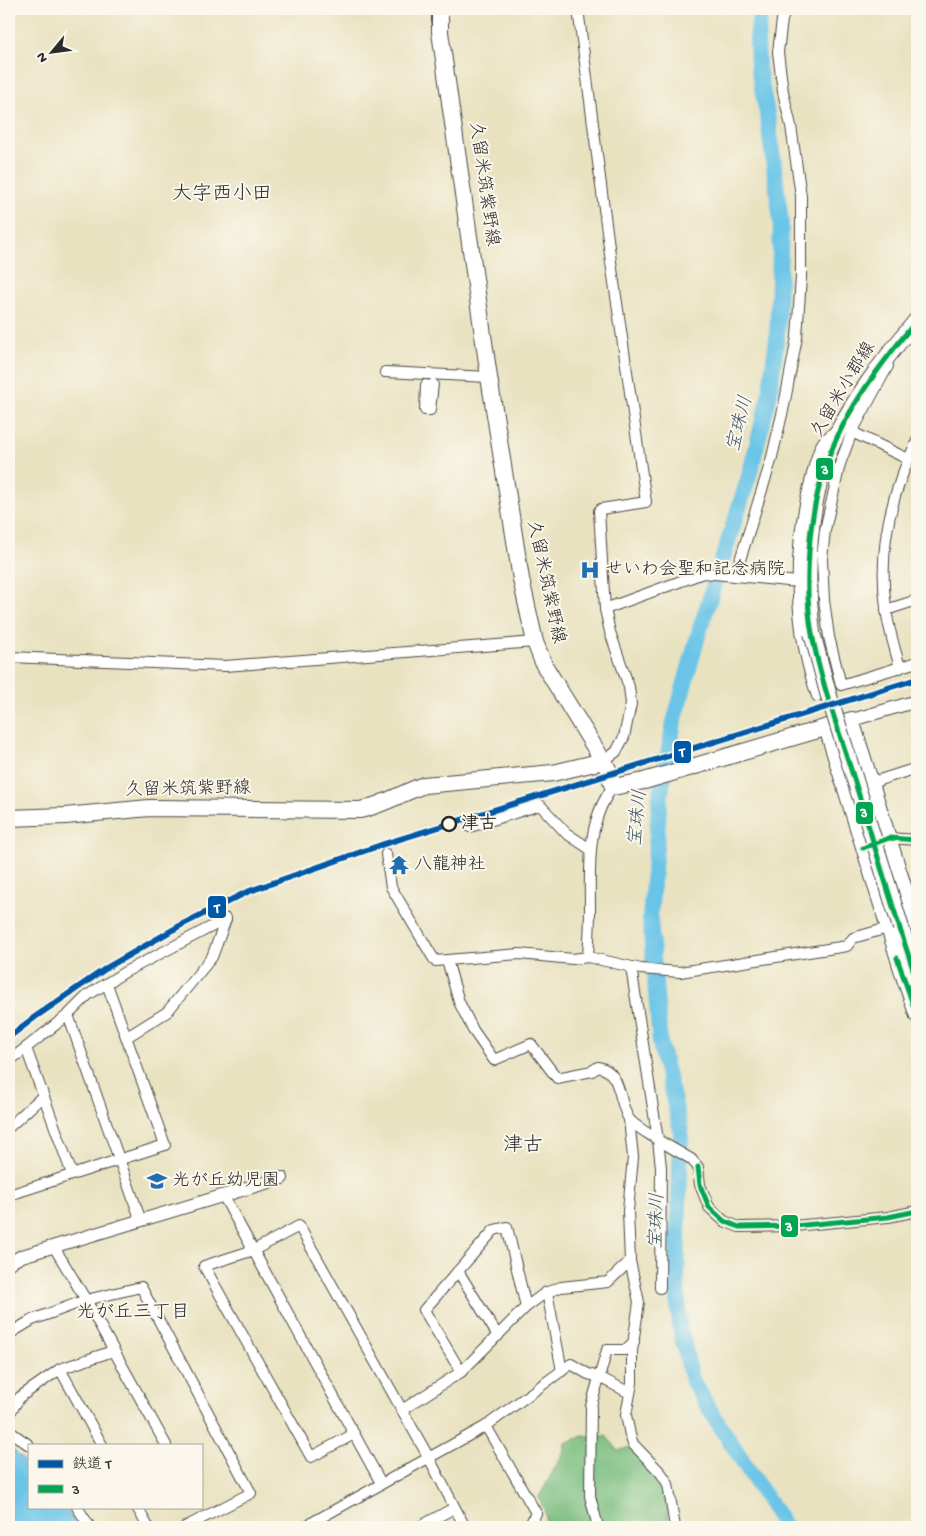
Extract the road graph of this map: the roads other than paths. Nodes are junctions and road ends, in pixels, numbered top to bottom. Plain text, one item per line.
1 (440, 9) edge
2 (578, 9) edge
3 (786, 9) edge
4 (917, 320) edge
5 (386, 372) dead end
6 (489, 377) junction
7 (848, 427) junction
8 (917, 441) edge
9 (908, 459) junction
10 (732, 576) junction
11 (798, 582) junction
12 (917, 600) edge
13 (605, 609) junction
14 (886, 610) junction
15 (535, 642) junction
16 (9, 657) edge
17 (917, 662) edge
18 (900, 668) junction
19 (817, 696) dead end
20 (917, 701) edge
21 (852, 720) junction
22 (826, 728) junction
23 (603, 761) junction
24 (917, 768) edge
25 (873, 782) junction
26 (612, 787) junction
27 (9, 818) edge
28 (470, 827) dead end
29 (889, 838) junction
30 (917, 840) edge
31 (863, 848) junction
32 (590, 849) junction
33 (386, 854) dead end
34 (917, 927) edge
35 (894, 928) junction
36 (588, 957) junction
37 (447, 960) junction
38 (636, 968) junction
39 (917, 981) edge
40 (107, 984) junction
41 (68, 1015) junction
42 (917, 1016) edge
43 (127, 1038) junction
44 (26, 1048) junction
45 (9, 1061) edge
46 (43, 1096) junction
47 (629, 1120) junction
48 (9, 1126) edge
49 (661, 1143) junction
50 (120, 1159) junction
51 (72, 1174) junction
52 (282, 1178) dead end
53 (9, 1195) edge
54 (223, 1195) junction
55 (917, 1211) edge
56 (141, 1220) junction
57 (54, 1246) junction
58 (254, 1250) junction
59 (630, 1260) junction
60 (9, 1263) edge
61 (458, 1271) junction
62 (660, 1288) dead end
63 (547, 1292) junction
64 (86, 1300) junction
65 (526, 1307) junction
66 (9, 1334) edge
67 (498, 1336) junction
68 (634, 1342) junction
69 (113, 1351) junction
70 (60, 1369) junction
71 (562, 1371) junction
72 (461, 1372) junction
73 (599, 1377) junction
74 (630, 1392) junction
75 (402, 1410) junction
76 (9, 1414) edge
77 (486, 1426) junction
78 (9, 1431) edge
79 (354, 1434) junction
80 (28, 1444) edge
81 (101, 1444) edge
82 (165, 1444) edge
83 (429, 1458) junction
84 (381, 1483) junction
85 (78, 1508) edge
86 (138, 1508) edge
87 (454, 1508) junction
88 (203, 1511) edge
89 (90, 1527) edge
90 (148, 1527) edge
91 (185, 1527) edge
92 (304, 1527) edge
93 (419, 1527) edge
94 (465, 1527) edge
95 (529, 1527) edge
96 (598, 1527) edge
97 (675, 1527) edge

1 - 6 main road, 久留米筑紫野線
2 - 13 street
3 - 10 street
4 - 7 main road, 久留米小郡線
5 - 6 street
6 - 15 main road, 久留米筑紫野線
7 - 9 street
7 - 11 street
7 - 18 street
7 - 35 main road, 久留米小郡線, bridge
8 - 9 street
9 - 14 street
10 - 11 street
10 - 13 street
11 - 19 street
12 - 14 street
13 - 23 street
14 - 18 street
15 - 16 street
15 - 23 main road, 久留米筑紫野線
17 - 18 street
20 - 21 street
21 - 22 main road
21 - 25 main road
22 - 26 main road
22 - 31 main road
23 - 26 main road
23 - 27 main road, 久留米筑紫野線
24 - 25 street
25 - 29 main road
26 - 32 street
28 - 32 street
29 - 30 street
29 - 31 street
29 - 34 main road
31 - 35 main road
32 - 36 street
33 - 37 street
35 - 38 street
35 - 39 main road, 久留米小郡線
35 - 42 main road
36 - 37 street
36 - 38 street
37 - 47 street
38 - 49 street
40 - 41 street
40 - 43 street
40 - 43 street
41 - 44 street
41 - 50 street
43 - 50 street
44 - 45 street
44 - 46 street
46 - 48 street
46 - 51 street
47 - 49 street
47 - 59 street
49 - 55 street
49 - 62 street
50 - 51 street
50 - 56 street
51 - 53 street
52 - 54 street
54 - 56 street
54 - 58 street
56 - 57 street
57 - 60 street
57 - 64 street
58 - 75 street
58 - 79 street
58 - 79 street
59 - 63 street
59 - 68 street
61 - 65 street
61 - 67 street
61 - 72 street
63 - 65 street
63 - 71 street
64 - 66 street
64 - 69 street
64 - 88 street
65 - 67 street
67 - 72 street
68 - 73 street
68 - 74 street
69 - 70 street
69 - 82 street
70 - 76 street
70 - 81 street
71 - 73 street
71 - 77 street
72 - 75 street
73 - 74 street
73 - 96 street
74 - 97 street
75 - 83 street
77 - 83 street
77 - 95 street
78 - 80 street
79 - 84 street
83 - 84 street
83 - 87 street
84 - 92 street
85 - 89 street
86 - 90 street
87 - 93 street
87 - 94 street
88 - 91 street

